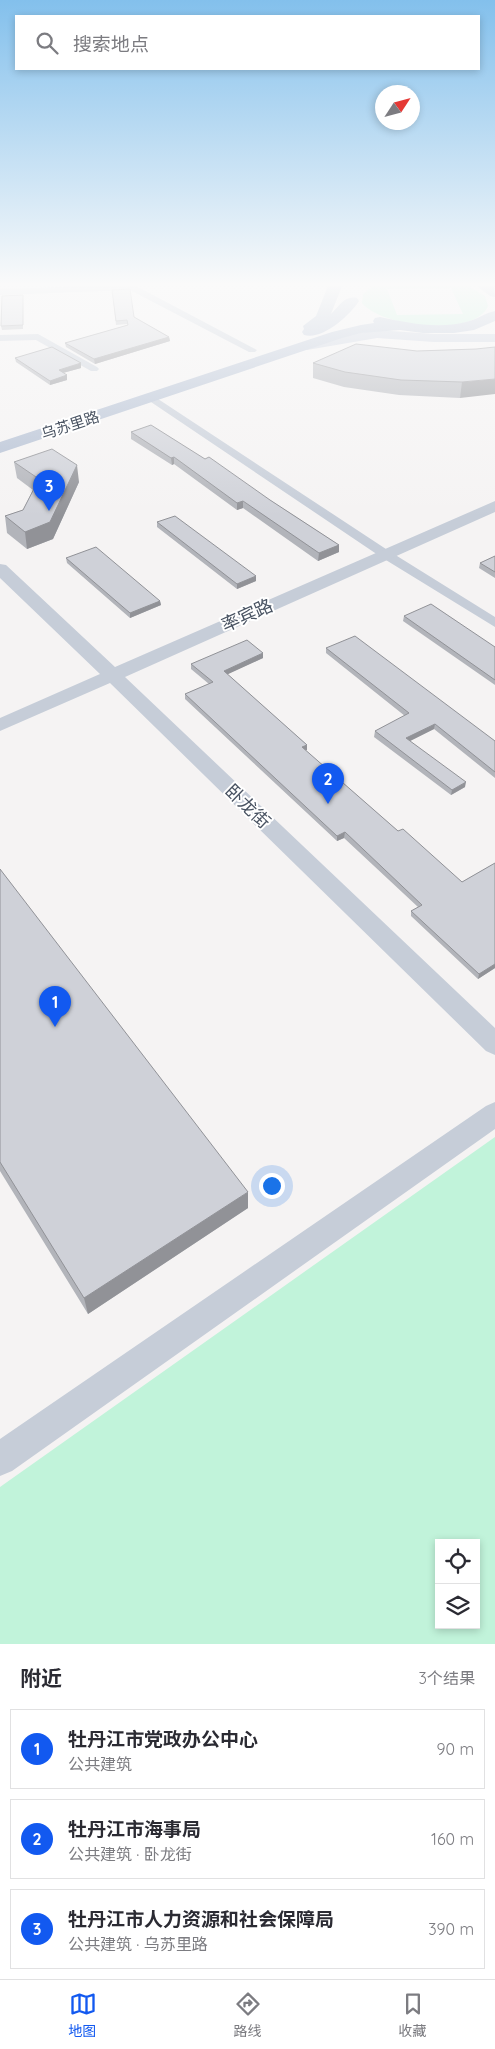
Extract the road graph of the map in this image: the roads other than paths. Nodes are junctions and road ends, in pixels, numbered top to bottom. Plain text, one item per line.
1 (83, 363) edge
2 (213, 363) edge
3 (257, 363) edge
4 (94, 369) dead end
5 (152, 398) junction
6 (75, 407) dead end
7 (0, 448) edge
8 (495, 496) edge
9 (495, 506) edge
10 (381, 551) junction
11 (0, 569) edge
12 (495, 623) edge
13 (108, 671) junction
14 (0, 712) edge
15 (0, 725) edge
16 (495, 1044) edge
17 (495, 1114) edge
18 (0, 1459) edge

1 - 4 street
2 - 6 main road, 乌苏里路
3 - 5 main road, 乌苏里路
5 - 7 main road, 乌苏里路
5 - 10 street
8 - 10 street, 率宾路
9 - 10 street, 率宾路
10 - 12 street
10 - 13 street, 率宾路
11 - 13 street, 卧龙街
13 - 14 street, 率宾路
13 - 15 street, 率宾路
13 - 16 street, 卧龙街
17 - 18 street

